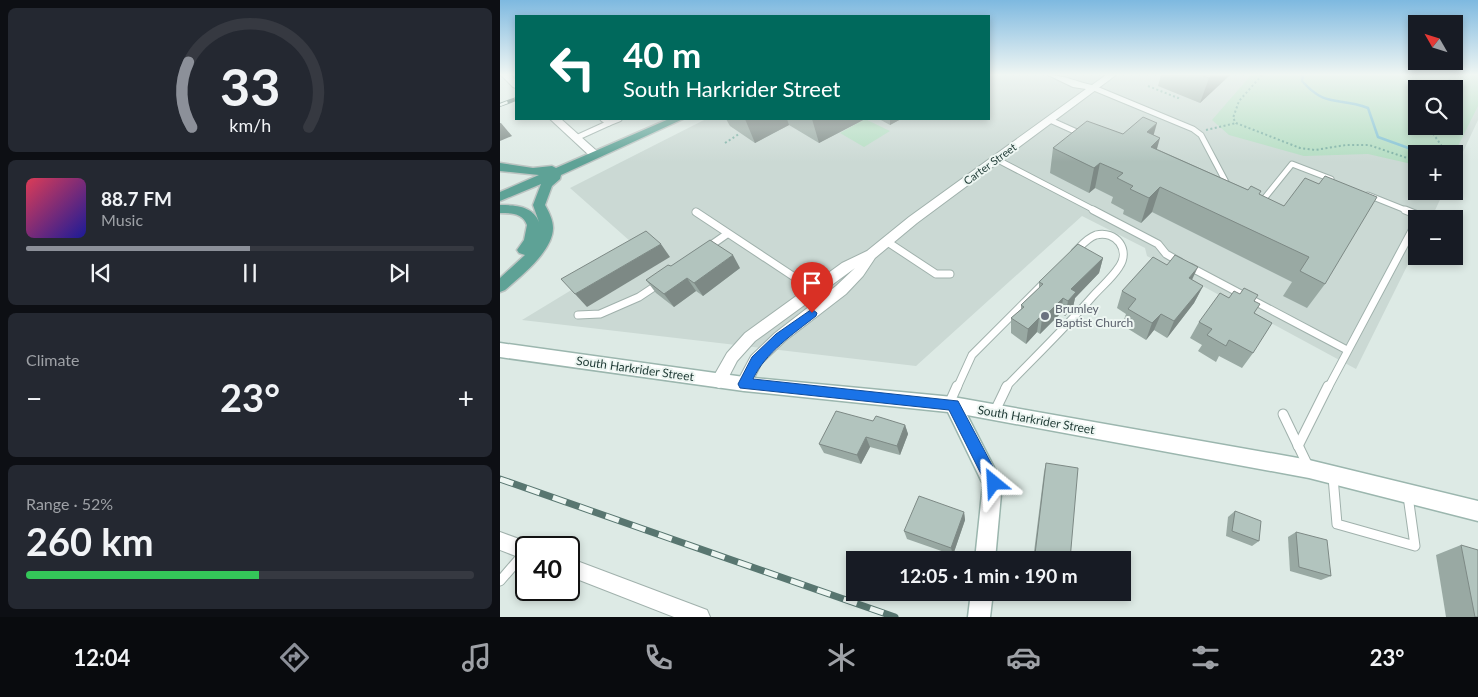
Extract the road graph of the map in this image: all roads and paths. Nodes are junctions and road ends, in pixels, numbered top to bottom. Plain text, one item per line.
1 (1072, 104) edge
2 (1132, 104) edge
3 (1238, 104) edge
4 (556, 120) edge
5 (604, 120) edge
6 (616, 120) edge
7 (670, 120) edge
8 (1050, 120) junction
9 (609, 123) junction
10 (1236, 123) junction
11 (1202, 131) dead end
12 (1079, 133) edge
13 (739, 134) dead end
14 (576, 138) junction
15 (724, 143) dead end
16 (595, 155) junction
17 (1408, 158) edge
18 (996, 159) junction
19 (500, 167) edge
20 (565, 169) junction
21 (1338, 182) edge
22 (1232, 194) edge
23 (1365, 194) edge
24 (500, 197) edge
25 (1250, 201) edge
26 (1259, 205) junction
27 (500, 209) edge
28 (1265, 209) edge
29 (1408, 211) edge
30 (696, 212) dead end
31 (726, 234) junction
32 (1408, 238) edge
33 (886, 241) junction
34 (699, 254) edge
35 (871, 254) junction
36 (1068, 260) edge
37 (950, 274) dead end
38 (500, 275) edge
39 (670, 276) edge
40 (1047, 280) edge
41 (500, 286) edge
42 (815, 289) junction
43 (829, 300) junction
44 (578, 315) dead end
45 (500, 350) edge
46 (1346, 350) junction
47 (719, 381) junction
48 (744, 384) junction
49 (951, 405) junction
50 (994, 412) junction
51 (1284, 414) dead end
52 (1298, 446) junction
53 (1309, 469) junction
54 (1333, 475) junction
55 (1407, 493) junction
56 (1478, 511) edge
57 (500, 541) edge
58 (515, 547) edge
59 (986, 551) edge
60 (515, 563) edge
61 (580, 571) edge
62 (500, 580) edge
63 (981, 601) edge
64 (700, 617) edge
65 (979, 617) edge

1 - 8 street, Carter Street
2 - 22 lane
3 - 10 path
4 - 14 street
5 - 9 lane
6 - 9 lane
7 - 16 main road
8 - 12 lane
8 - 18 street, Carter Street
9 - 14 lane
10 - 11 path
10 - 17 path
13 - 15 path
14 - 16 street
16 - 20 main road
18 - 33 street, Carter Street
18 - 46 lane
19 - 20 main road
20 - 24 main road
20 - 41 main road
21 - 26 lane
23 - 29 lane
25 - 26 lane
26 - 28 lane
27 - 38 main road
30 - 31 lane
31 - 34 lane
31 - 42 lane
32 - 46 lane
33 - 35 street, Carter Street
33 - 37 lane
35 - 42 street, Carter Street
35 - 43 street, Carter Street
36 - 50 lane
39 - 44 lane
40 - 49 lane
42 - 43 lane
42 - 47 street, Carter Street
43 - 48 street, Carter Street
45 - 47 main road, South Harkrider Street
46 - 52 lane
47 - 48 main road, South Harkrider Street
48 - 49 main road, South Harkrider Street
49 - 50 main road, South Harkrider Street
49 - 59 main road
50 - 53 main road, South Harkrider Street
51 - 52 lane
52 - 53 lane
53 - 54 main road, South Harkrider Street
54 - 55 main road, South Harkrider Street
54 - 55 lane
55 - 56 main road, South Harkrider Street
57 - 58 street
60 - 62 lane
61 - 64 street
63 - 65 main road

